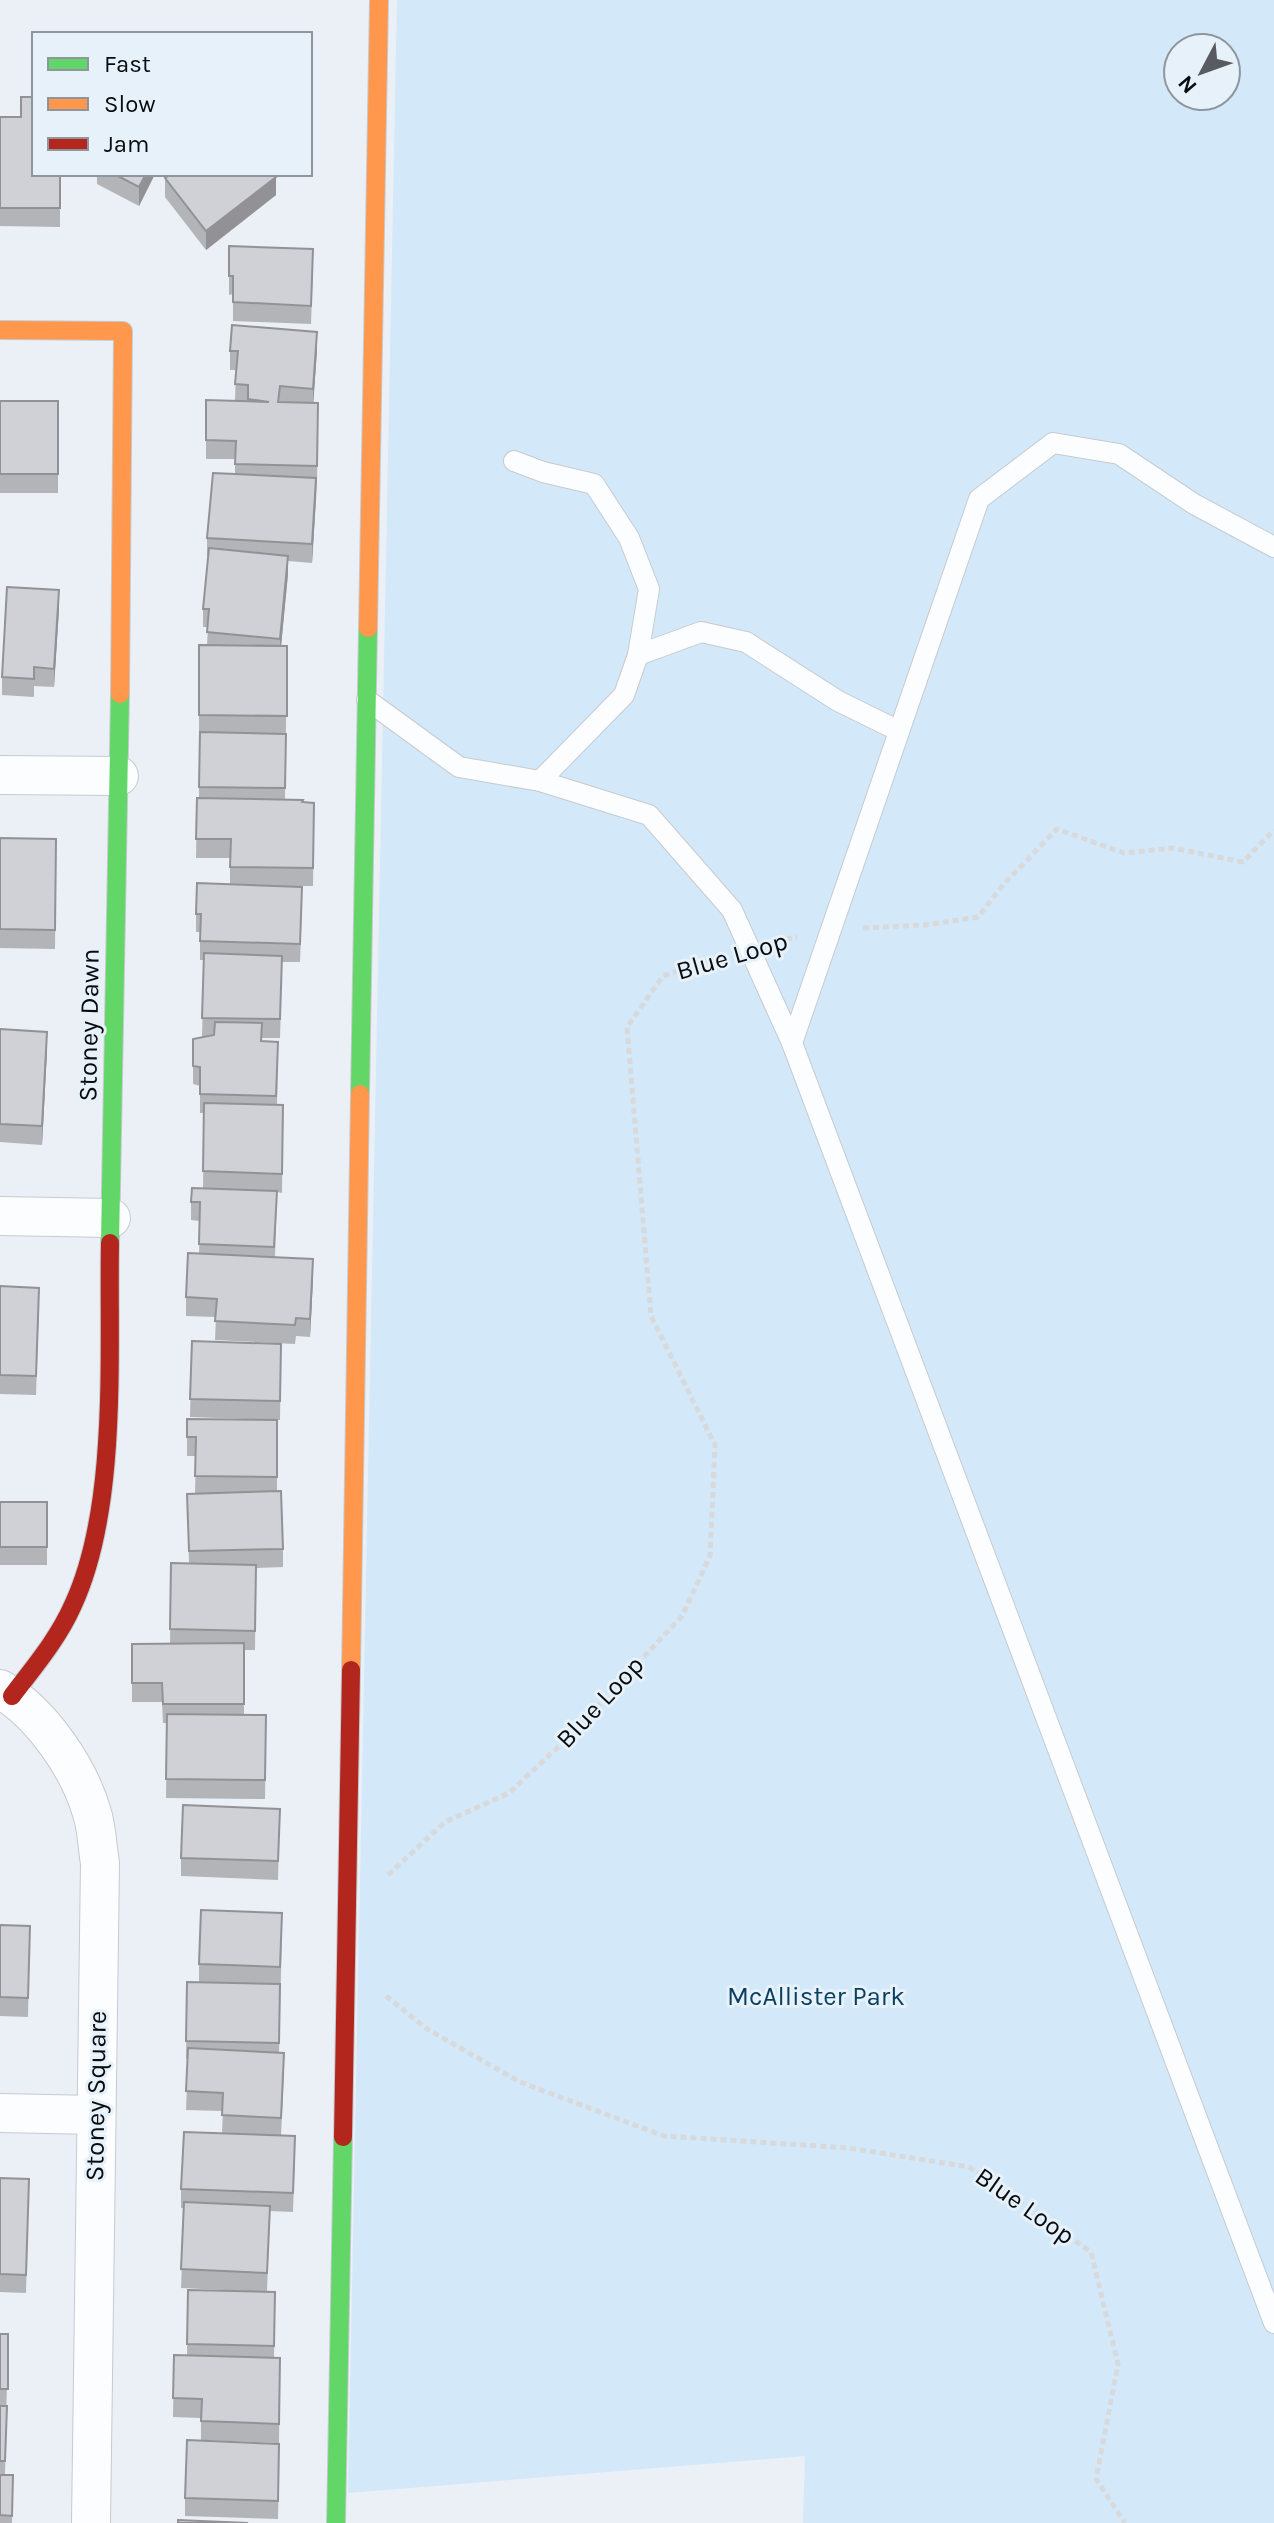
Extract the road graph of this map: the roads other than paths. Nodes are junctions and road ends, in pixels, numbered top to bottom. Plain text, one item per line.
1 (379, 0) edge
2 (0, 330) edge
3 (514, 461) dead end
4 (1274, 547) edge
5 (638, 655) junction
6 (367, 700) junction
7 (899, 731) junction
8 (0, 775) edge
9 (119, 776) junction
10 (540, 781) junction
11 (792, 1043) junction
12 (0, 1216) edge
13 (111, 1218) junction
14 (6, 1692) edge
15 (0, 2113) edge
16 (95, 2115) junction
17 (1274, 2323) edge
18 (91, 2523) edge
19 (336, 2523) edge

1 - 6 street
2 - 9 street, Stoney Dawn
3 - 5 lane
4 - 7 lane
5 - 7 lane
5 - 10 lane
6 - 10 lane
6 - 19 street
7 - 11 lane
8 - 9 street
9 - 13 street, Stoney Dawn
10 - 11 lane
11 - 17 lane
12 - 13 street
13 - 14 street, Stoney Dawn
14 - 16 street, Stoney Square
15 - 16 street
16 - 18 street, Stoney Square

